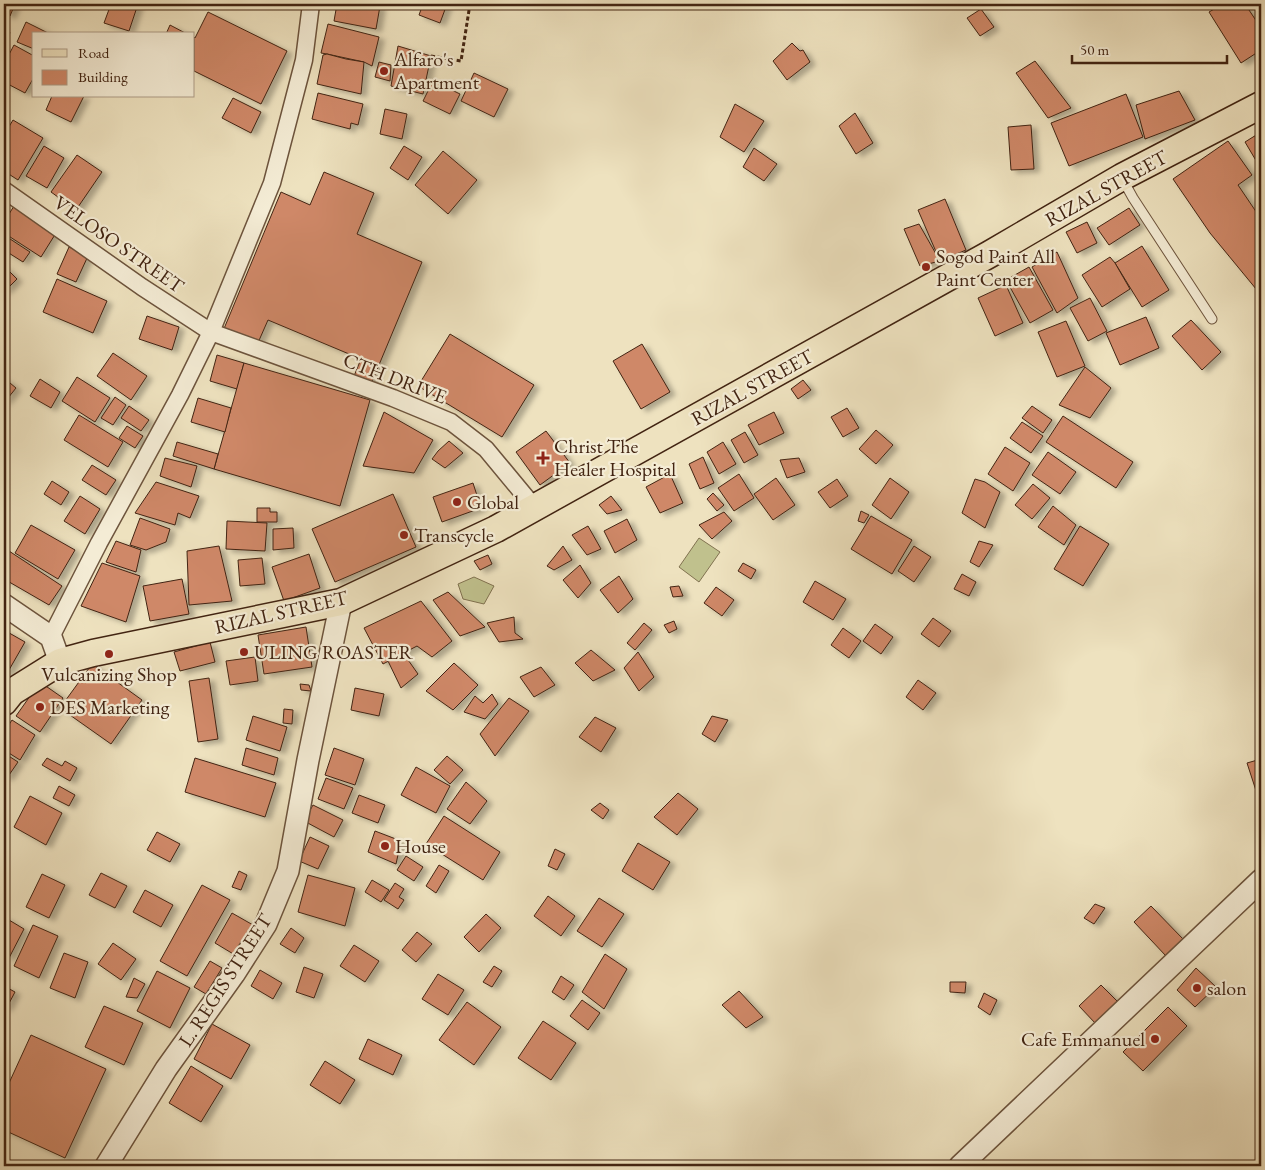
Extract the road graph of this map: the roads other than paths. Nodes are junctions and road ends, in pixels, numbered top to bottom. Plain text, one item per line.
1 (311, 4) edge
2 (1261, 105) edge
3 (1122, 177) junction
4 (4, 190) edge
5 (1212, 319) dead end
6 (211, 332) junction
7 (535, 508) junction
8 (341, 602) junction
9 (4, 605) edge
10 (52, 637) junction
11 (60, 662) junction
12 (4, 702) edge
13 (1261, 880) edge
14 (106, 1166) edge
15 (960, 1166) edge

1 - 6 street
2 - 3 main road, RIZAL STREET
3 - 5 lane
3 - 7 main road, RIZAL STREET
4 - 6 street, VELOSO STREET
6 - 7 street, CTH DRIVE
6 - 10 street
7 - 8 main road, RIZAL STREET
8 - 11 main road, RIZAL STREET
8 - 14 street, L. REGIS STREET
9 - 10 street
10 - 11 street
11 - 12 main road, RIZAL STREET
13 - 15 street

